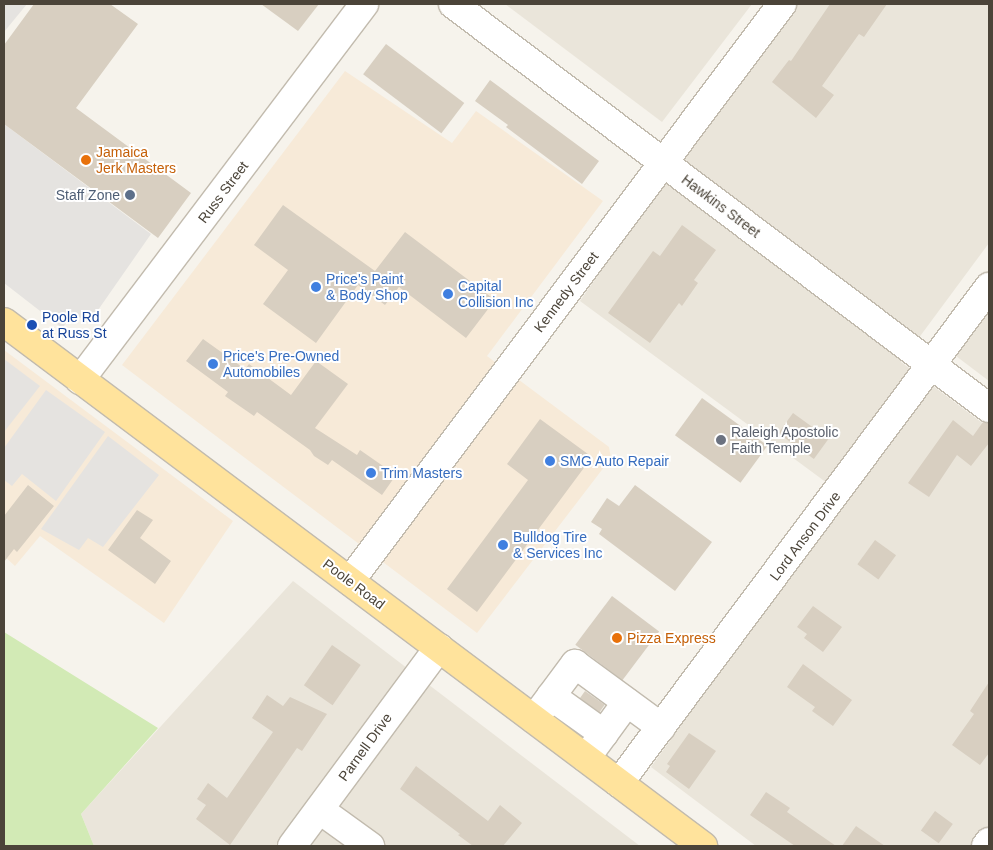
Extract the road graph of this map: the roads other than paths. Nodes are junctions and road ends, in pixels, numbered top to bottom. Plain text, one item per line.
1 (364, 4) edge
2 (453, 4) edge
3 (782, 4) edge
4 (663, 162) junction
5 (989, 287) edge
6 (4, 322) edge
7 (932, 365) junction
8 (80, 380) junction
9 (989, 408) edge
10 (350, 581) junction
11 (439, 647) junction
12 (551, 696) junction
13 (627, 702) junction
14 (534, 719) junction
15 (661, 727) junction
16 (604, 734) junction
17 (586, 758) junction
18 (619, 783) junction
19 (320, 810) junction
20 (989, 842) edge
21 (292, 846) edge
22 (370, 846) edge
23 (703, 846) edge
24 (986, 846) edge

1 - 8 street, Russ Street
2 - 4 street, Hawkins Street
3 - 4 street, Kennedy Street
4 - 7 street, Hawkins Street
4 - 10 street, Kennedy Street
5 - 7 street, Lord Anson Drive
6 - 8 main road, Poole Road
7 - 9 street, Hawkins Street
7 - 15 street, Lord Anson Drive
8 - 10 main road, Poole Road
10 - 11 main road, Poole Road
11 - 14 main road, Poole Road
11 - 19 street, Parnell Drive
12 - 13 street
12 - 14 street
12 - 16 street
13 - 15 street
13 - 16 street
14 - 17 main road, Poole Road
15 - 18 street, Lord Anson Drive
16 - 17 street
17 - 18 main road, Poole Road
18 - 23 main road, Poole Road
19 - 21 street, Parnell Drive
19 - 22 street
20 - 24 street

